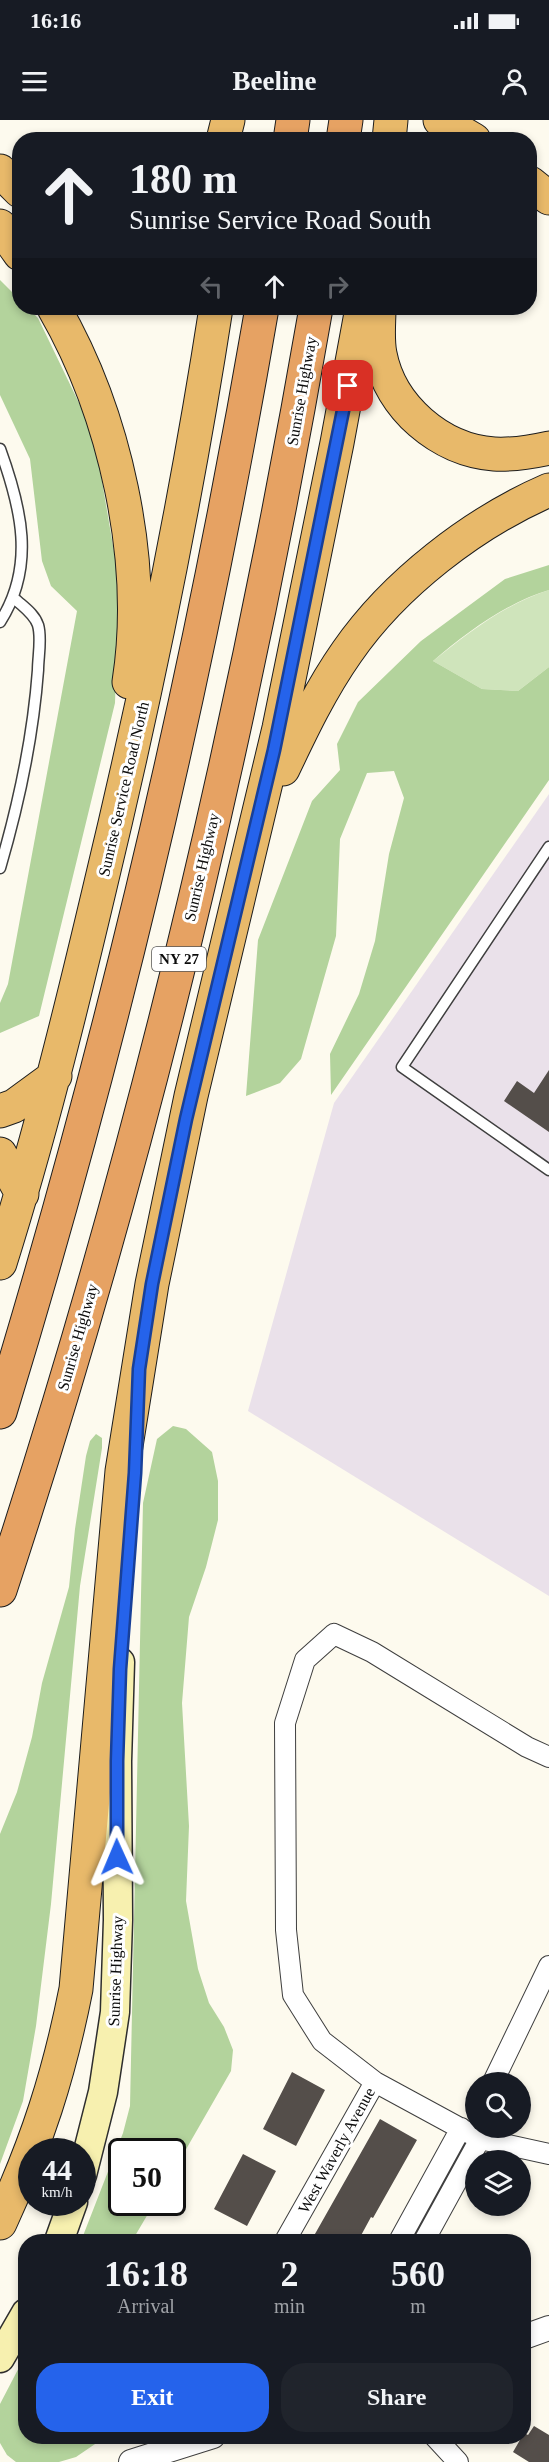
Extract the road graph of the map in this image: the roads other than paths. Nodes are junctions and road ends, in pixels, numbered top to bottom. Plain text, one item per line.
1 (0, 171) edge
2 (12, 183) edge
3 (537, 189) edge
4 (549, 198) edge
5 (0, 226) edge
6 (12, 243) edge
7 (58, 315) edge
8 (215, 315) edge
9 (261, 315) edge
10 (315, 315) edge
11 (361, 315) edge
12 (379, 315) edge
13 (549, 448) edge
14 (0, 449) edge
15 (549, 490) edge
16 (14, 598) junction
17 (0, 622) edge
18 (260, 816) junction
19 (549, 847) edge
20 (0, 868) edge
21 (82, 964) junction
22 (55, 1076) junction
23 (0, 1111) edge
24 (0, 1154) edge
25 (549, 1170) edge
26 (22, 1194) junction
27 (0, 1263) edge
28 (139, 1369) junction
29 (0, 1412) edge
30 (0, 1590) edge
31 (549, 1757) edge
32 (549, 1966) edge
33 (499, 2072) edge
34 (375, 2082) junction
35 (465, 2127) edge
36 (91, 2138) edge
37 (466, 2138) edge
38 (468, 2138) edge
39 (497, 2138) edge
40 (549, 2154) edge
41 (69, 2216) edge
42 (0, 2223) edge
43 (62, 2234) edge
44 (289, 2234) edge
45 (404, 2234) edge
46 (427, 2234) edge
47 (18, 2327) edge
48 (549, 2328) edge
49 (531, 2334) edge
50 (0, 2358) edge
51 (188, 2444) edge
52 (441, 2444) edge
53 (131, 2462) edge
54 (458, 2462) edge

1 - 2 highway
3 - 4 highway
5 - 6 highway
7 - 21 highway
8 - 21 highway, Sunrise Service Road North
9 - 29 highway, NY 27
10 - 30 highway, Sunrise Highway / NY 27
11 - 18 highway
12 - 13 highway
14 - 16 lane
15 - 18 highway
16 - 17 lane
16 - 20 lane
18 - 28 highway
19 - 25 lane
21 - 22 highway, Sunrise Service Road North
22 - 23 highway
22 - 26 highway, Sunrise Service Road North
24 - 26 highway
26 - 27 highway, Sunrise Service Road North
28 - 36 main road, Sunrise Highway
28 - 42 highway
31 - 34 street
32 - 33 street
34 - 35 street, West Waverly Avenue
34 - 44 street, West Waverly Avenue
37 - 45 street
38 - 46 street
39 - 40 street, West Waverly Avenue
41 - 43 main road
47 - 50 main road
48 - 49 street
51 - 53 street
52 - 54 street

